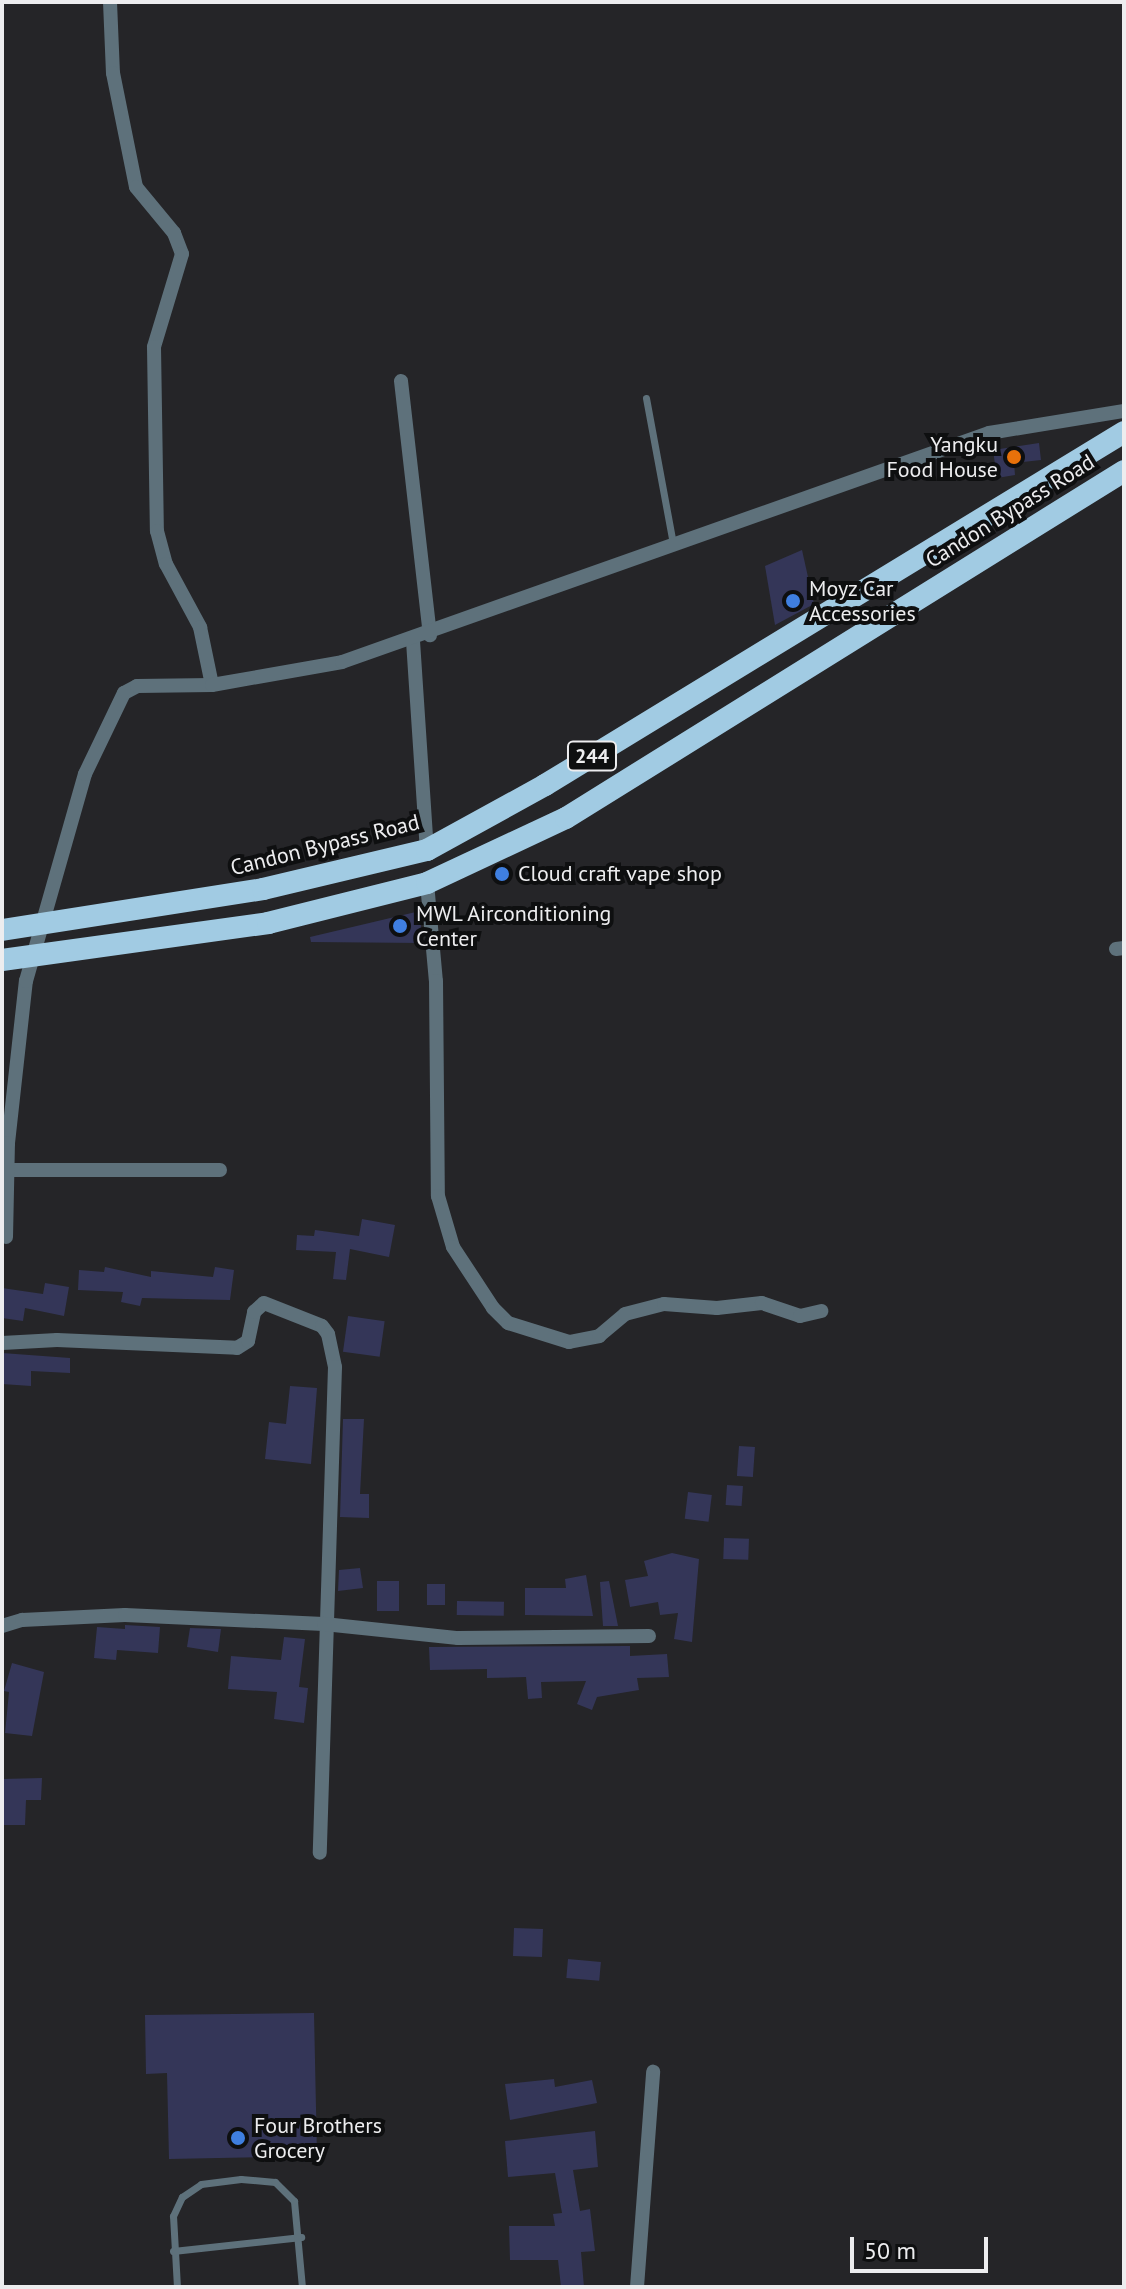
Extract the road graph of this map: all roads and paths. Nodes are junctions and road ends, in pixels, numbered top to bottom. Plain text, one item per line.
1 (110, 2) edge
2 (401, 381) dead end
3 (646, 398) dead end
4 (1124, 411) edge
5 (1124, 432) edge
6 (1124, 471) edge
7 (673, 543) junction
8 (430, 635) junction
9 (413, 641) junction
10 (778, 645) junction
11 (797, 674) junction
12 (212, 685) junction
13 (427, 850) junction
14 (427, 883) junction
15 (44, 923) junction
16 (2, 930) edge
17 (35, 955) junction
18 (2, 960) edge
19 (5, 1143) edge
20 (7, 1170) junction
21 (220, 1170) dead end
22 (6, 1237) dead end
23 (821, 1311) dead end
24 (2, 1343) edge
25 (324, 1624) junction
26 (2, 1626) edge
27 (649, 1636) dead end
28 (320, 1853) dead end
29 (653, 2072) dead end
30 (301, 2237) junction
31 (173, 2251) junction
32 (177, 2287) edge
33 (302, 2287) edge
34 (637, 2287) edge

1 - 12 street
2 - 8 street
3 - 7 lane
4 - 7 street
5 - 10 highway, Candon Bypass Road / 244
6 - 11 highway, Candon Bypass Road / 244
7 - 8 street
8 - 9 street
9 - 12 street
9 - 13 street
10 - 11 highway
10 - 13 highway, Candon Bypass Road / 244
11 - 14 highway, Candon Bypass Road / 244
12 - 15 street
13 - 15 highway, Candon Bypass Road / 244
14 - 17 highway, Candon Bypass Road / 244
14 - 23 street
15 - 16 highway, Candon Bypass Road / 244
15 - 17 street
17 - 18 highway, Candon Bypass Road / 244
17 - 19 street
19 - 20 street
20 - 21 street
20 - 22 street
24 - 25 street
25 - 26 street
25 - 27 street
25 - 28 street
29 - 34 street
30 - 31 lane
30 - 31 lane
30 - 33 lane
31 - 32 lane

